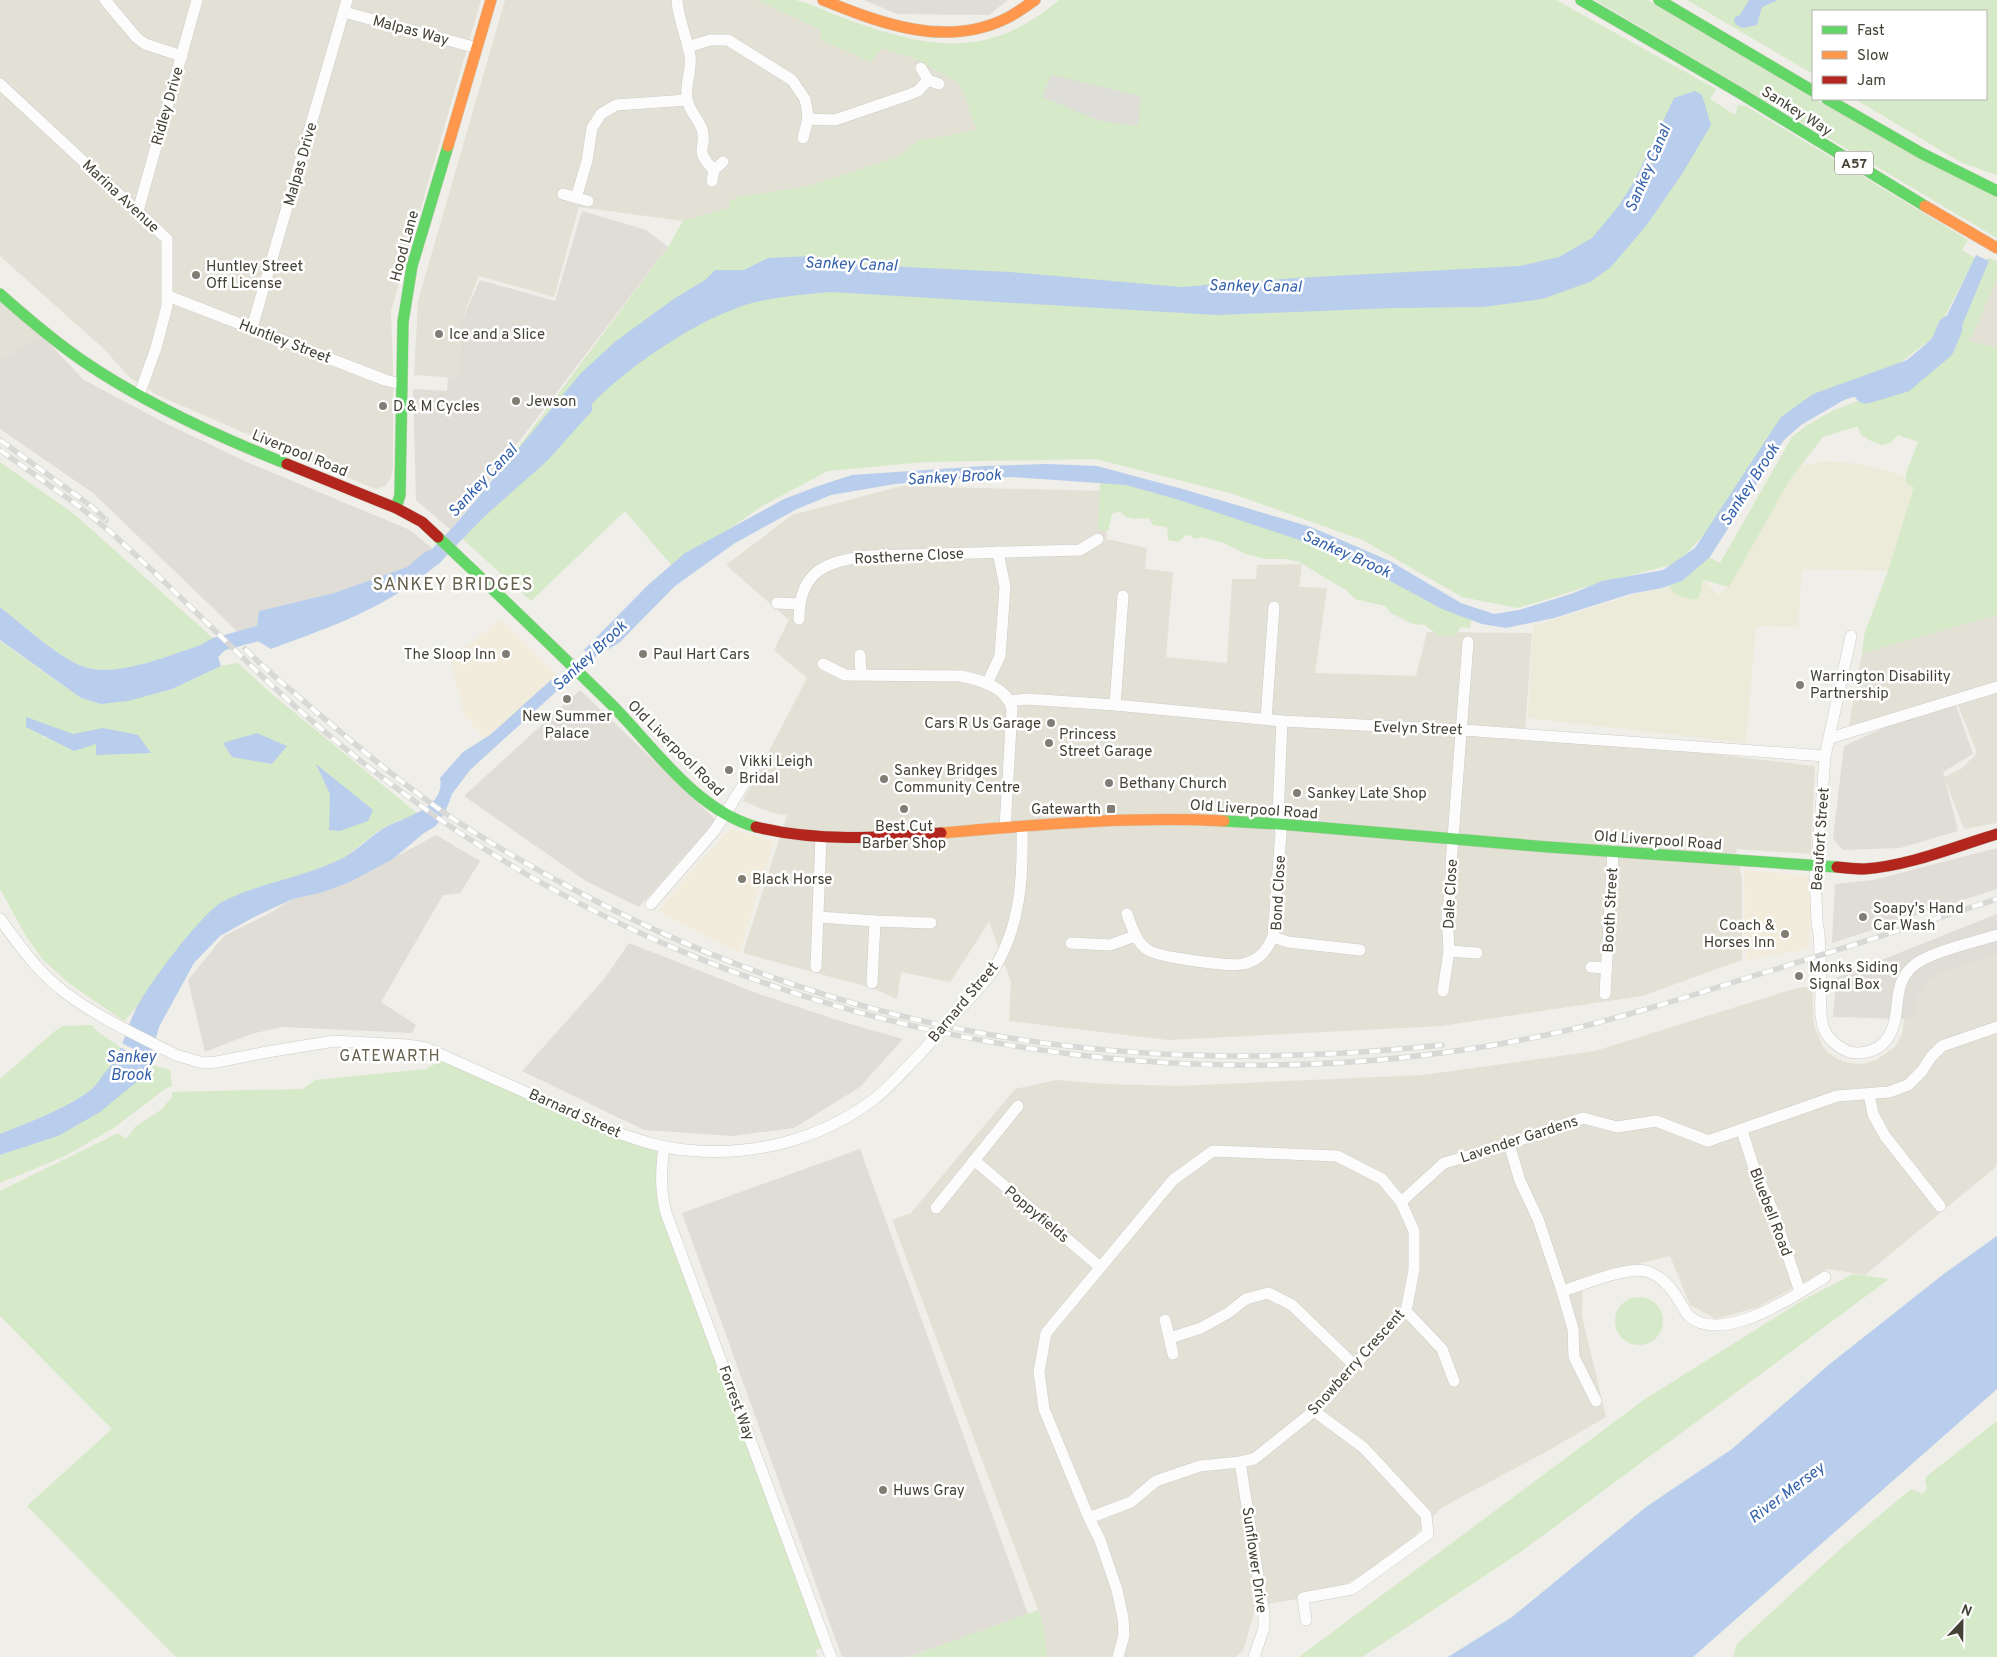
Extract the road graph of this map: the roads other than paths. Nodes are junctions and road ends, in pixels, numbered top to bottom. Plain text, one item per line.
1 (105, 0) edge
2 (197, 0) edge
3 (347, 0) edge
4 (491, 0) edge
5 (677, 0) edge
6 (822, 0) edge
7 (1035, 0) edge
8 (1580, 0) edge
9 (1659, 0) edge
10 (344, 12) junction
11 (688, 47) junction
12 (477, 48) junction
13 (182, 56) junction
14 (921, 68) dead end
15 (0, 84) edge
16 (1812, 90) edge
17 (687, 100) junction
18 (1829, 100) edge
19 (808, 119) junction
20 (803, 138) dead end
21 (724, 162) dead end
22 (1997, 191) edge
23 (563, 194) dead end
24 (576, 198) junction
25 (588, 201) dead end
26 (138, 211) junction
27 (1997, 248) edge
28 (0, 294) edge
29 (168, 296) junction
30 (252, 328) junction
31 (402, 384) junction
32 (139, 396) junction
33 (396, 508) junction
34 (1098, 539) dead end
35 (998, 552) junction
36 (1123, 596) dead end
37 (777, 603) dead end
38 (799, 604) junction
39 (1274, 607) dead end
40 (799, 619) dead end
41 (1851, 636) dead end
42 (1468, 642) dead end
43 (860, 655) dead end
44 (569, 663) joint
45 (823, 664) dead end
46 (861, 675) junction
47 (987, 684) junction
48 (1997, 687) edge
49 (1010, 701) junction
50 (1115, 705) junction
51 (1266, 719) junction
52 (1282, 721) junction
53 (1462, 730) junction
54 (1830, 738) junction
55 (1825, 756) junction
56 (755, 766) dead end
57 (724, 814) junction
58 (1279, 824) junction
59 (1022, 827) junction
60 (1005, 828) junction
61 (1997, 834) edge
62 (821, 836) junction
63 (1454, 838) junction
64 (1613, 851) junction
65 (1816, 867) junction
66 (651, 904) dead end
67 (1127, 914) dead end
68 (818, 917) junction
69 (0, 919) edge
70 (875, 921) junction
71 (931, 923) dead end
72 (1997, 935) edge
73 (1135, 936) junction
74 (1273, 937) junction
75 (1071, 943) dead end
76 (1360, 950) dead end
77 (1449, 950) junction
78 (1477, 953) dead end
79 (816, 967) dead end
80 (1591, 967) dead end
81 (1607, 968) junction
82 (872, 983) dead end
83 (1443, 990) dead end
84 (1605, 994) dead end
85 (1997, 1027) edge
86 (1869, 1094) junction
87 (1018, 1106) dead end
88 (1742, 1131) junction
89 (1509, 1144) junction
90 (664, 1146) junction
91 (974, 1160) junction
92 (1401, 1202) junction
93 (1940, 1206) dead end
94 (936, 1208) dead end
95 (1100, 1267) junction
96 (1825, 1277) dead end
97 (1562, 1291) junction
98 (1800, 1292) junction
99 (1406, 1312) junction
100 (1165, 1320) dead end
101 (1170, 1338) junction
102 (1173, 1354) dead end
103 (1354, 1365) junction
104 (1454, 1381) dead end
105 (1596, 1401) dead end
106 (1314, 1411) junction
107 (1240, 1462) junction
108 (1089, 1518) junction
109 (1306, 1620) dead end
110 (831, 1657) edge
111 (1118, 1657) edge
112 (1254, 1657) edge

1 - 13 street
2 - 13 street, Ridley Drive
3 - 10 street, Malpas Drive
4 - 12 main road, Hood Lane
5 - 11 street
6 - 7 main road
8 - 27 main road, Sankey Way / A57
9 - 16 main road, Sankey Way
10 - 12 street, Malpas Way
10 - 30 street, Malpas Drive
11 - 17 street
11 - 19 street
12 - 31 main road, Hood Lane
13 - 26 street, Ridley Drive
14 - 19 street
15 - 26 street, Marina Avenue
17 - 21 street
17 - 24 street
18 - 22 main road, Sankey Way
19 - 20 street
23 - 24 street
24 - 25 street
26 - 29 street, Marina Avenue
28 - 32 main road, Liverpool Road
29 - 30 street, Huntley Street
29 - 32 street, Marina Avenue
30 - 31 street, Huntley Street
31 - 33 main road, Hood Lane
32 - 33 main road, Liverpool Road
33 - 44 main road, Liverpool Road
34 - 35 street, Rostherne Close
35 - 38 street, Rostherne Close
35 - 47 street
36 - 50 street
37 - 38 street
38 - 40 street, Rostherne Close
39 - 51 street
41 - 54 street, Beaufort Street
42 - 53 street, Dale Close
43 - 46 street
44 - 57 main road, Old Liverpool Road
45 - 46 street
46 - 47 street
47 - 49 street
48 - 54 street
49 - 50 street, Evelyn Street
49 - 60 street
50 - 51 street, Evelyn Street
51 - 52 street, Evelyn Street
52 - 53 street, Evelyn Street
52 - 58 street, Bond Close
53 - 55 street, Evelyn Street
53 - 63 street, Dale Close
54 - 55 street, Beaufort Street
55 - 65 street, Beaufort Street
56 - 57 street
57 - 62 main road, Old Liverpool Road
57 - 66 street
58 - 59 main road, Old Liverpool Road
58 - 63 main road, Old Liverpool Road
58 - 74 street, Bond Close
59 - 60 main road, Old Liverpool Road
59 - 90 street, Barnard Street, bridge
60 - 62 main road, Old Liverpool Road
61 - 65 main road, Old Liverpool Road
62 - 68 street
63 - 64 main road, Old Liverpool Road
63 - 77 street, Dale Close
64 - 65 main road, Old Liverpool Road
64 - 81 street, Booth Street
65 - 72 street, Beaufort Street
67 - 73 street
68 - 70 street
68 - 79 street
69 - 90 street, Barnard Street
70 - 71 street
70 - 82 street
73 - 74 street
73 - 75 street
74 - 76 street, Bond Close
77 - 78 street, Dale Close
77 - 83 street, Dale Close
80 - 81 street, Booth Street
81 - 84 street, Booth Street
85 - 86 street, Lavender Gardens
86 - 88 street, Lavender Gardens
86 - 93 street
87 - 91 street
88 - 89 street, Lavender Gardens
88 - 98 street, Bluebell Road
89 - 92 street, Lavender Gardens
89 - 97 street
90 - 110 street, Forrest Way
91 - 94 street
91 - 95 street, Poppyfields
92 - 95 street, Snowberry Crescent
92 - 99 street, Snowberry Crescent
95 - 108 street, Snowberry Crescent
96 - 98 street
97 - 98 street
97 - 105 street
99 - 103 street, Snowberry Crescent
99 - 104 street
100 - 101 street
101 - 102 street
101 - 103 street
103 - 106 street, Snowberry Crescent
106 - 107 street, Snowberry Crescent
106 - 109 street
107 - 108 street, Snowberry Crescent
107 - 112 street, Sunflower Drive
108 - 111 street

